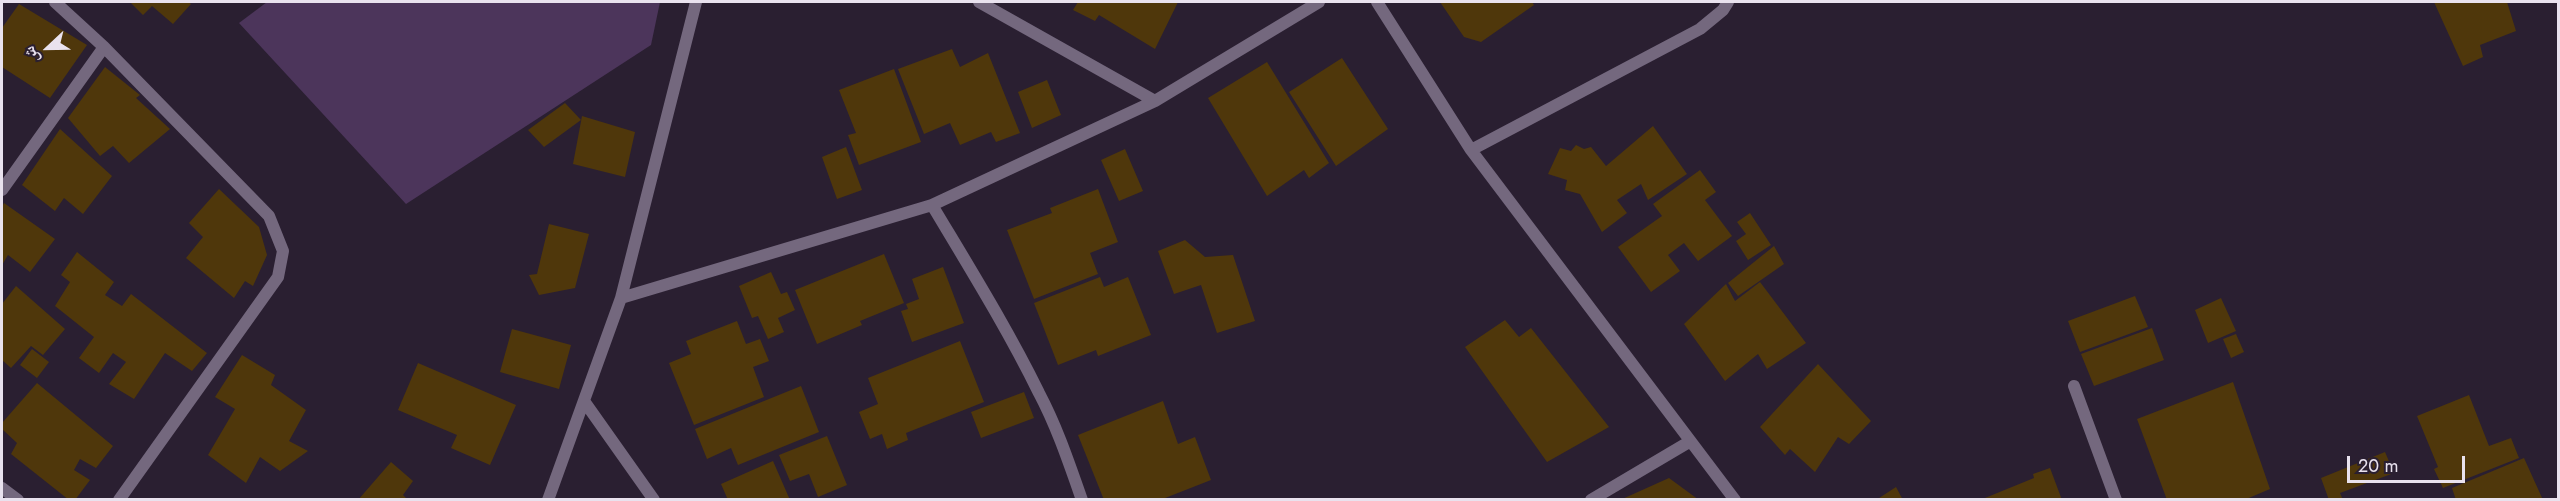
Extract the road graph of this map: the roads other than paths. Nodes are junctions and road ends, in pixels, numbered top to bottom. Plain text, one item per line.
1 (55, 2) edge
2 (696, 2) edge
3 (979, 2) edge
4 (1319, 2) edge
5 (1377, 2) edge
6 (1728, 2) edge
7 (104, 47) junction
8 (1155, 101) junction
9 (1471, 150) junction
10 (2, 190) edge
11 (932, 205) junction
12 (621, 298) junction
13 (2074, 386) dead end
14 (584, 400) junction
15 (1689, 442) junction
16 (2, 488) edge
17 (18, 500) edge
18 (119, 500) edge
19 (548, 500) edge
20 (654, 500) edge
21 (1082, 500) edge
22 (1591, 500) edge
23 (1735, 500) edge
24 (2116, 500) edge

1 - 7 street
2 - 12 street
3 - 8 street
4 - 8 street
5 - 9 street
6 - 9 street
7 - 10 street
7 - 18 street
8 - 11 street
9 - 15 street
11 - 12 street
11 - 21 street
12 - 14 street
13 - 24 street
14 - 19 street
14 - 20 street
15 - 22 street
15 - 23 street
16 - 17 street

